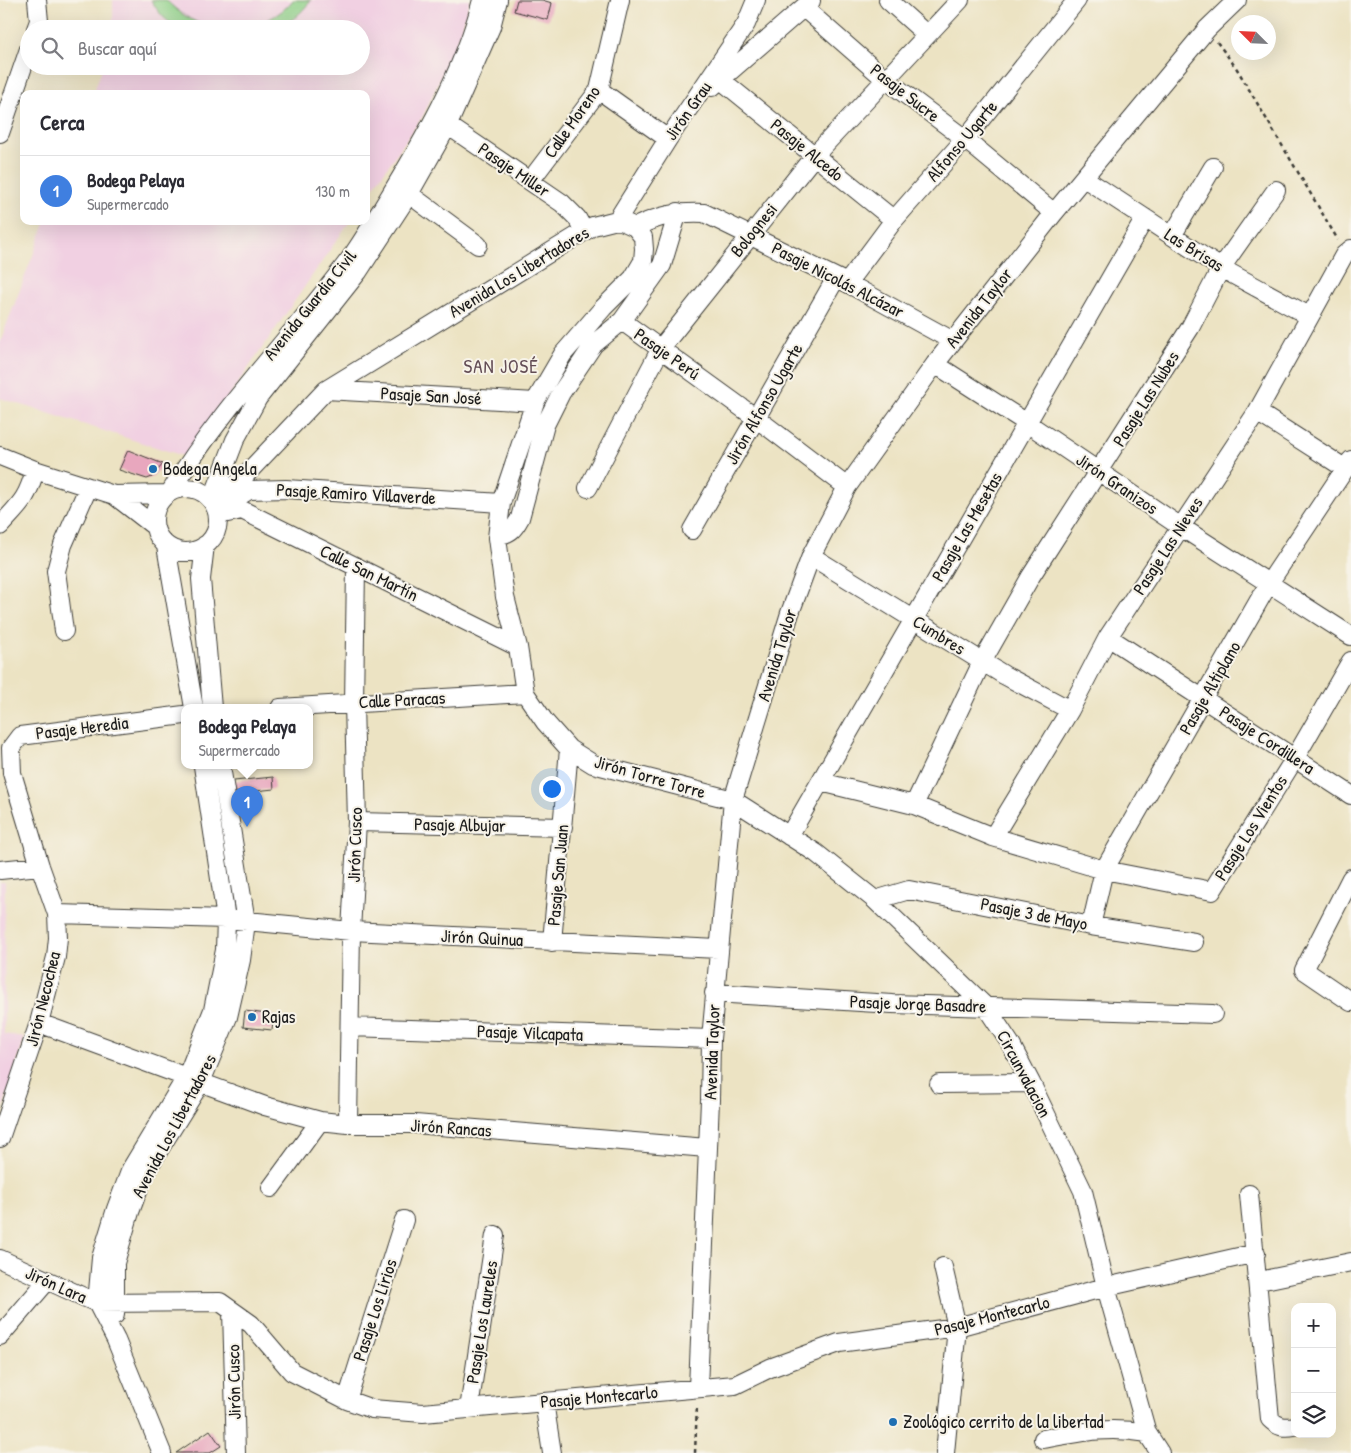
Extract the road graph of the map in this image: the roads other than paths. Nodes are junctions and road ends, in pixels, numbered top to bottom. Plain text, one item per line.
1 (37, 0) edge
2 (482, 0) edge
3 (498, 0) edge
4 (620, 0) edge
5 (756, 0) edge
6 (888, 0) edge
7 (960, 0) edge
8 (1077, 0) edge
9 (1237, 0) edge
10 (808, 4) edge
11 (38, 20) edge
12 (927, 35) junction
13 (20, 65) edge
14 (884, 79) junction
15 (721, 80) junction
16 (7, 89) edge
17 (599, 90) junction
18 (698, 97) junction
19 (442, 121) junction
20 (0, 133) edge
21 (668, 139) junction
22 (965, 139) junction
23 (814, 156) junction
24 (1213, 166) dead end
25 (1084, 178) junction
26 (530, 181) junction
27 (1276, 190) dead end
28 (409, 194) junction
29 (678, 212) junction
30 (1054, 213) junction
31 (1145, 218) junction
32 (617, 220) junction
33 (894, 220) junction
34 (636, 227) junction
35 (584, 231) junction
36 (750, 234) junction
37 (1172, 236) junction
38 (478, 245) dead end
39 (1348, 252) edge
40 (1221, 268) junction
41 (842, 280) junction
42 (1309, 316) junction
43 (622, 321) junction
44 (953, 341) junction
45 (661, 348) junction
46 (934, 364) junction
47 (326, 390) junction
48 (536, 402) junction
49 (1257, 412) junction
50 (756, 418) junction
51 (1027, 423) junction
52 (0, 456) edge
53 (1349, 464) edge
54 (35, 470) junction
55 (1099, 472) junction
56 (847, 486) junction
57 (88, 488) junction
58 (588, 488) dead end
59 (169, 493) junction
60 (114, 495) junction
61 (501, 503) junction
62 (215, 508) junction
63 (0, 526) edge
64 (154, 526) junction
65 (1181, 527) junction
66 (692, 530) dead end
67 (498, 534) junction
68 (205, 545) junction
69 (166, 546) junction
70 (811, 556) junction
71 (356, 567) junction
72 (1269, 583) junction
73 (204, 610) junction
74 (179, 613) junction
75 (914, 620) junction
76 (64, 631) dead end
77 (1351, 636) edge
78 (1108, 637) junction
79 (518, 647) junction
80 (1351, 661) edge
81 (982, 662) junction
82 (525, 693) junction
83 (1204, 699) junction
84 (354, 703) junction
85 (193, 704) edge
86 (212, 704) edge
87 (313, 706) edge
88 (1070, 710) junction
89 (181, 715) edge
90 (569, 749) junction
91 (1295, 758) junction
92 (203, 769) edge
93 (221, 769) edge
94 (12, 773) joint
95 (821, 782) junction
96 (1351, 796) edge
97 (732, 800) junction
98 (914, 805) junction
99 (357, 822) junction
100 (563, 827) junction
101 (790, 836) junction
102 (993, 837) junction
103 (40, 866) junction
104 (0, 870) edge
105 (1104, 870) junction
106 (1351, 878) edge
107 (875, 900) junction
108 (57, 914) junction
109 (226, 919) junction
110 (246, 922) junction
111 (1091, 926) junction
112 (351, 931) junction
113 (552, 942) junction
114 (1194, 942) dead end
115 (718, 949) junction
116 (714, 993) junction
117 (1351, 1002) edge
118 (986, 1007) junction
119 (1213, 1014) dead end
120 (40, 1023) junction
121 (350, 1027) junction
122 (711, 1039) junction
123 (194, 1079) junction
124 (1031, 1083) junction
125 (940, 1084) dead end
126 (320, 1121) junction
127 (348, 1124) junction
128 (0, 1138) edge
129 (708, 1148) junction
130 (271, 1188) dead end
131 (1249, 1194) dead end
132 (404, 1220) dead end
133 (495, 1235) dead end
134 (1256, 1253) junction
135 (0, 1259) edge
136 (1351, 1262) edge
137 (943, 1267) dead end
138 (47, 1280) junction
139 (1259, 1281) junction
140 (1106, 1287) junction
141 (106, 1303) junction
142 (232, 1311) junction
143 (957, 1328) junction
144 (0, 1336) edge
145 (698, 1388) junction
146 (346, 1400) junction
147 (544, 1402) junction
148 (469, 1409) junction
149 (1291, 1426) edge
150 (1147, 1433) junction
151 (1043, 1439) dead end
152 (162, 1453) edge
153 (236, 1453) edge
154 (552, 1453) edge
155 (944, 1453) edge
156 (1160, 1453) edge

1 - 11 street
2 - 19 street, Avenida Guardia Civil
3 - 19 street, Avenida Guardia Civil
4 - 17 street, Calle Moreno
5 - 18 street, Jirón Grau
6 - 12 street
7 - 12 street, Bolognesi
8 - 22 street, Alfonso Ugarte
9 - 25 street, Avenida Taylor
10 - 14 street, Pasaje Sucre
10 - 15 street
12 - 14 street, Bolognesi
13 - 16 street
14 - 22 street, Pasaje Sucre
14 - 23 street, Bolognesi
15 - 18 street
15 - 23 street, Pasaje Alcedo
16 - 20 street
17 - 21 street
17 - 26 street, Calle Moreno
18 - 21 street, Jirón Grau
19 - 26 street, Pasaje Miller
19 - 28 street, Avenida Guardia Civil
19 - 59 street, Avenida Guardia Civil
21 - 32 street, Jirón Grau
22 - 30 street, Pasaje Sucre
22 - 33 street, Alfonso Ugarte
23 - 33 street, Pasaje Alcedo
23 - 36 street, Bolognesi
24 - 37 street
25 - 30 street, Avenida Taylor
25 - 31 street, Las Brisas
26 - 35 street, Pasaje Miller
27 - 40 street, Pasaje Las Nubes
28 - 38 street
28 - 62 street, Avenida Guardia Civil
29 - 34 street, Pasaje Nicolás Alcázar
29 - 36 street, Pasaje Nicolás Alcázar
29 - 43 street
30 - 44 street, Avenida Taylor
31 - 37 street, Las Brisas
31 - 51 street, Pasaje Las Mesetas
32 - 34 street
32 - 35 street, Avenida Los Libertadores
33 - 41 street, Alfonso Ugarte
34 - 48 street
35 - 47 street, Avenida Los Libertadores
36 - 41 street, Pasaje Nicolás Alcázar
36 - 45 street, Bolognesi
37 - 40 street, Las Brisas
39 - 42 street, Pasaje Las Nieves
40 - 42 street, Las Brisas
40 - 55 street, Pasaje Las Nubes
41 - 44 street, Pasaje Nicolás Alcázar
41 - 50 street, Jirón Alfonso Ugarte
42 - 49 street, Pasaje Las Nieves
43 - 45 street, Pasaje Perú
43 - 67 street, Pasaje Perú
44 - 46 street, Avenida Taylor
45 - 50 street, Pasaje Perú
45 - 58 street, Bolognesi
46 - 51 street, Jirón Granizos
46 - 56 street, Avenida Taylor
47 - 48 street, Pasaje San José
47 - 62 street, Avenida Los Libertadores
48 - 61 street
49 - 53 street
49 - 65 street, Pasaje Las Nieves
50 - 56 street, Pasaje Perú
50 - 66 street, Jirón Alfonso Ugarte
51 - 55 street, Jirón Granizos
51 - 75 street, Pasaje Las Mesetas
52 - 54 street
53 - 72 street, Pasaje Altiplano
54 - 57 street
54 - 63 street
55 - 65 street, Jirón Granizos
55 - 81 street, Pasaje Las Nubes
56 - 70 street, Avenida Taylor
57 - 60 street
57 - 76 street
59 - 60 street
59 - 62 street
59 - 64 street
60 - 64 street
61 - 62 street, Pasaje Ramiro Villaverde
61 - 67 street
62 - 68 street
62 - 71 street, Calle San Martín
64 - 69 street
65 - 72 street, Jirón Granizos
65 - 78 street, Pasaje Las Nieves
67 - 79 street
68 - 69 street
68 - 73 street
69 - 74 street
70 - 75 street, Cumbres
70 - 97 street, Avenida Taylor
71 - 79 street, Calle San Martín
71 - 84 street, Jirón Cusco
72 - 77 street, Jirón Granizos
72 - 83 street, Pasaje Altiplano
73 - 74 street
73 - 86 street
74 - 85 street
75 - 81 street, Cumbres
75 - 95 street, Pasaje Las Mesetas
78 - 83 street, Pasaje Cordillera
78 - 88 street, Pasaje Las Nieves
79 - 82 street
80 - 91 street, Pasaje Los Vientos
81 - 88 street, Cumbres
81 - 98 street, Pasaje Las Nubes
82 - 84 street, Calle Paracas
82 - 90 street
83 - 91 street, Pasaje Cordillera
83 - 105 street, Pasaje Altiplano
84 - 87 street, Calle Paracas
84 - 99 street, Jirón Cusco
88 - 102 street, Pasaje Las Nieves
89 - 94 street, Pasaje Heredia
90 - 97 street, Jirón Torre Torre
90 - 100 street, Pasaje San Juan
91 - 96 street, Pasaje Cordillera
91 - 105 street, Pasaje Los Vientos
92 - 109 street, Avenida Los Libertadores
93 - 110 street, Avenida Los Libertadores
94 - 103 street, Jirón Necochea
95 - 98 street
95 - 101 street, Pasaje Las Mesetas
97 - 101 street, Circunvalacion
97 - 115 street, Avenida Taylor
98 - 102 street
99 - 100 street, Pasaje Albujar
99 - 112 street, Jirón Cusco
100 - 113 street, Pasaje San Juan
101 - 107 street, Circunvalacion
102 - 105 street
103 - 104 street
103 - 108 street, Jirón Necochea
105 - 111 street, Pasaje Altiplano
106 - 117 street
107 - 111 street, Pasaje 3 de Mayo
107 - 118 street, Circunvalacion
108 - 109 street
108 - 120 street, Jirón Necochea
109 - 110 street, Jirón Quinua
109 - 123 street, Avenida Los Libertadores
110 - 112 street, Jirón Quinua
110 - 123 street, Avenida Los Libertadores
111 - 114 street, Pasaje 3 de Mayo
112 - 113 street, Jirón Quinua
112 - 121 street, Jirón Cusco
113 - 115 street, Jirón Quinua
115 - 116 street, Avenida Taylor
116 - 118 street, Pasaje Jorge Basadre
116 - 122 street, Avenida Taylor
118 - 119 street, Pasaje Jorge Basadre
118 - 124 street, Circunvalacion
120 - 123 street, Jirón Rancas
120 - 128 street, Jirón Necochea
121 - 122 street, Pasaje Vilcapata
121 - 127 street, Jirón Cusco
122 - 129 street, Avenida Taylor
123 - 126 street, Jirón Rancas
123 - 141 street, Avenida Los Libertadores
124 - 125 street
124 - 140 street, Circunvalacion
126 - 127 street, Jirón Rancas
126 - 130 street
127 - 129 street, Jirón Rancas
129 - 145 street, Avenida Taylor
131 - 134 street
132 - 146 street, Pasaje Los Lirios
133 - 148 street, Pasaje Los Laureles
134 - 139 street
134 - 140 street, Pasaje Montecarlo
135 - 138 street, Jirón Lara
136 - 139 street
137 - 143 street
138 - 141 street, Jirón Lara
138 - 144 street
139 - 149 street
140 - 143 street, Pasaje Montecarlo
140 - 150 street, Circunvalacion
141 - 142 street, Pasaje Montecarlo
141 - 152 street, Avenida Los Libertadores
142 - 146 street, Pasaje Montecarlo
142 - 153 street, Jirón Cusco
143 - 145 street, Pasaje Montecarlo
143 - 155 street
145 - 147 street, Pasaje Montecarlo
146 - 148 street, Pasaje Montecarlo
147 - 148 street, Pasaje Montecarlo
147 - 154 street
150 - 151 street
150 - 156 street, Circunvalacion

